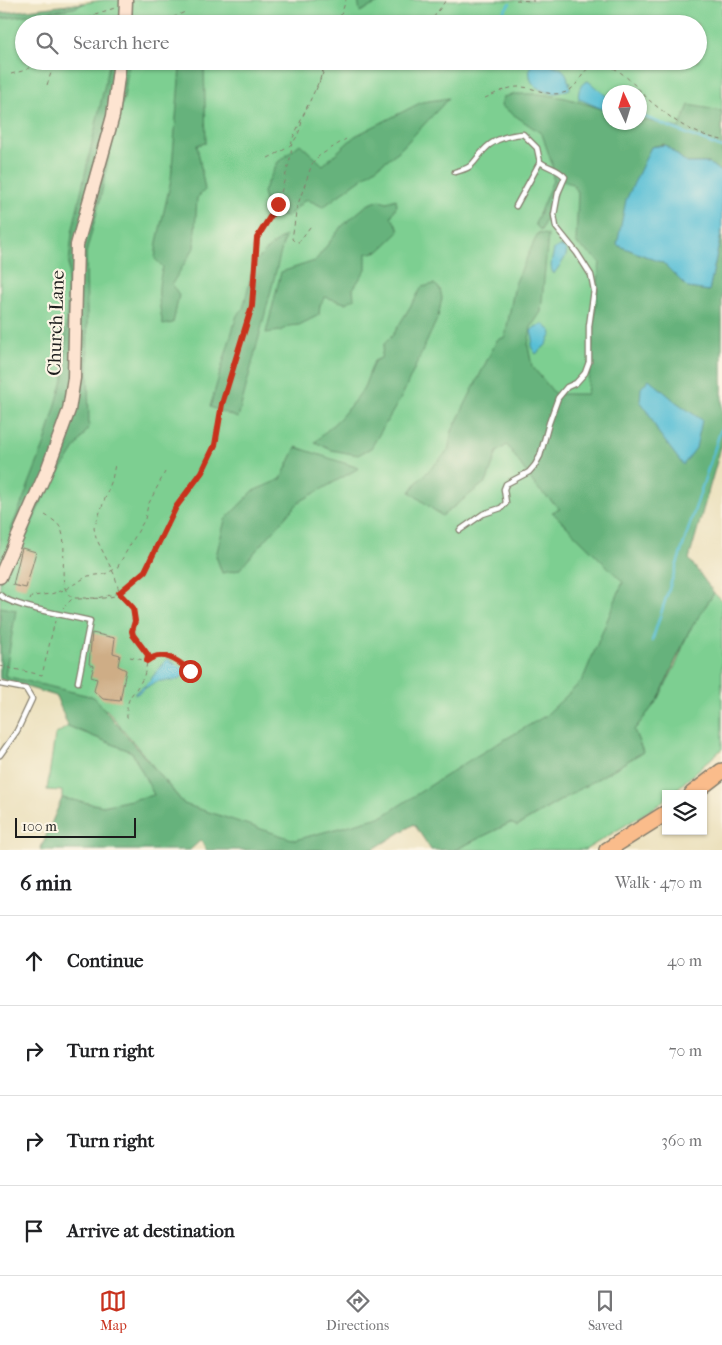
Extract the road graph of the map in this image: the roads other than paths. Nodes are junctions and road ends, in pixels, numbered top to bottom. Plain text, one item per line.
1 (126, 1) edge
2 (125, 15) edge
3 (119, 70) edge
4 (540, 162) junction
5 (455, 172) dead end
6 (516, 206) dead end
7 (460, 530) dead end
8 (0, 577) edge
9 (0, 595) edge
10 (78, 682) dead end
11 (0, 684) edge
12 (0, 755) edge
13 (722, 771) edge
14 (697, 790) edge
15 (662, 816) edge
16 (607, 850) edge

1 - 2 street
3 - 8 street, Church Lane
4 - 5 lane
4 - 6 lane
4 - 7 lane
9 - 10 lane
11 - 12 lane
13 - 14 main road
15 - 16 main road

